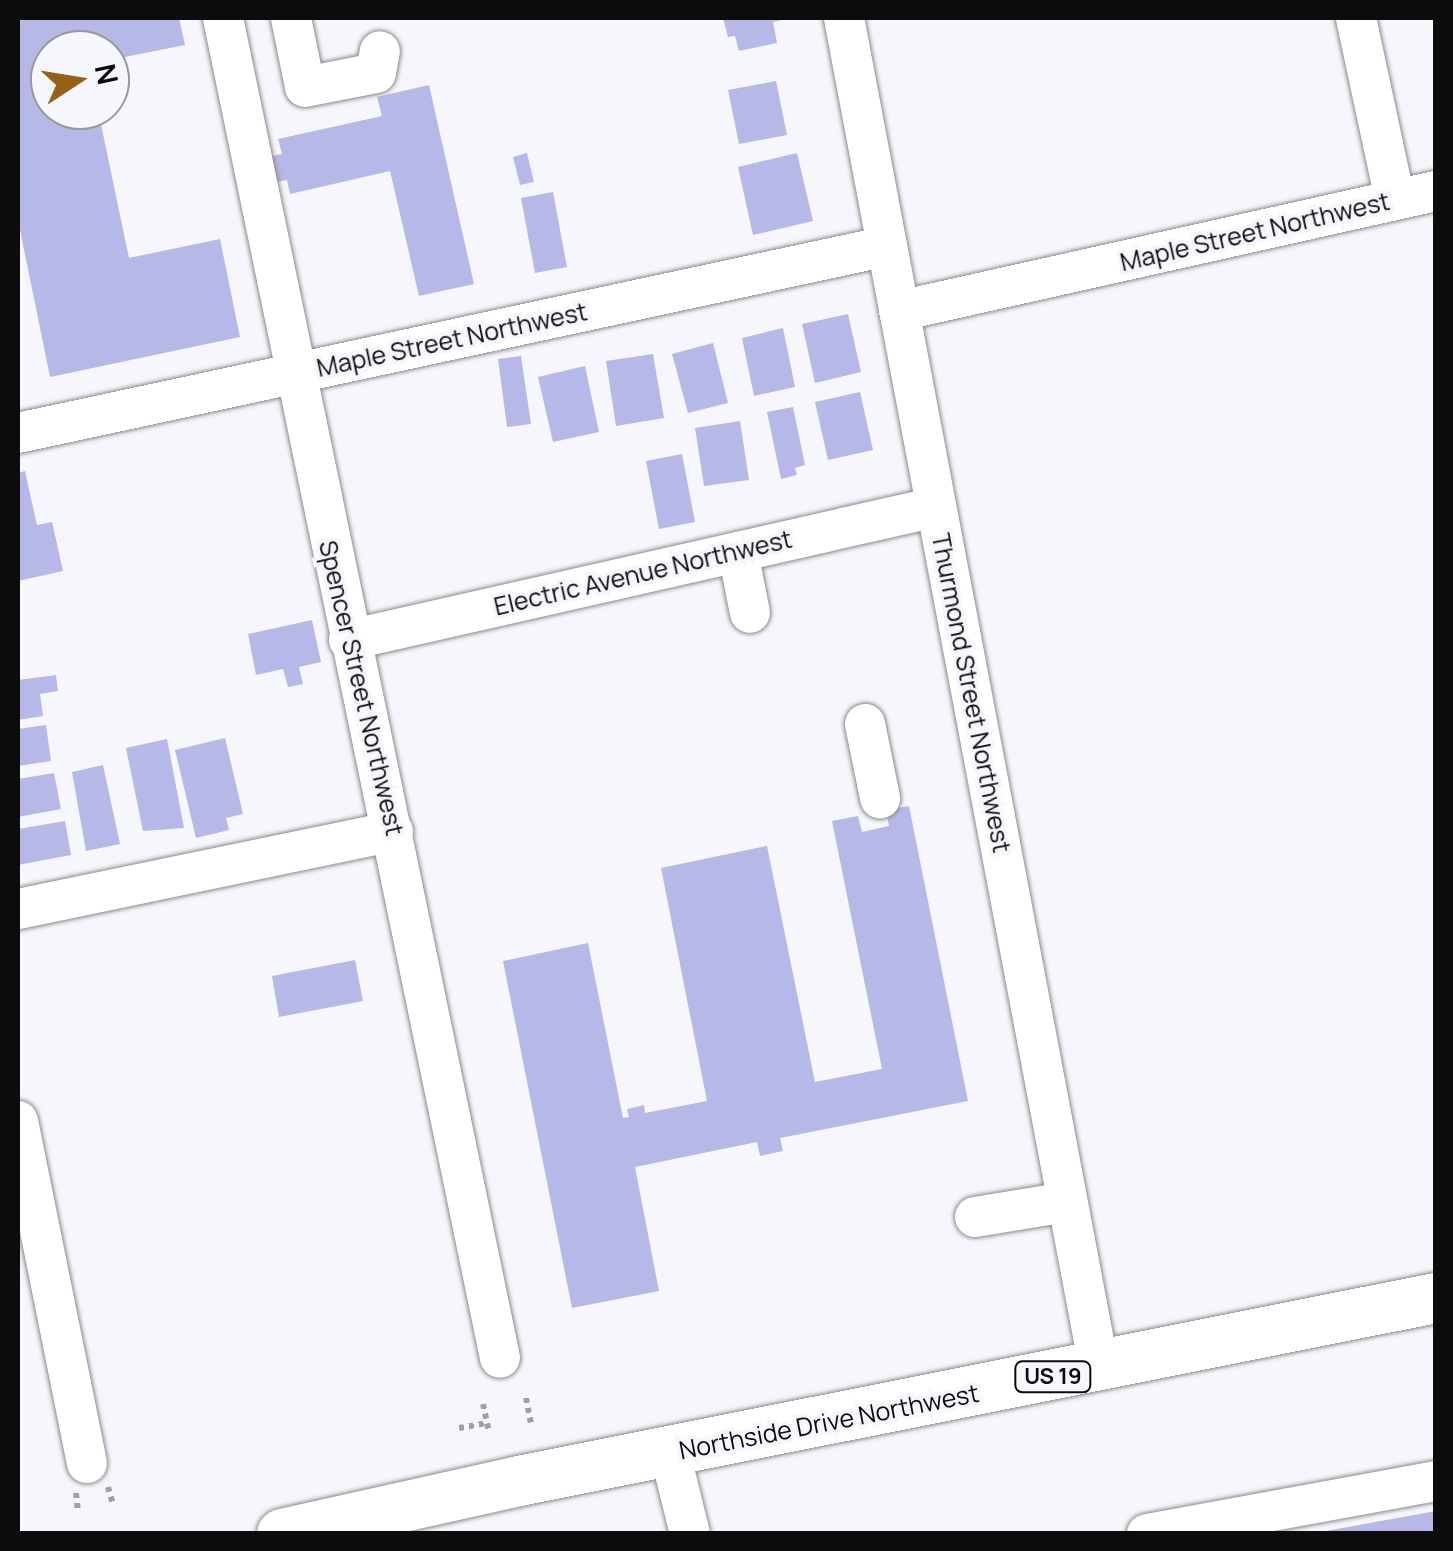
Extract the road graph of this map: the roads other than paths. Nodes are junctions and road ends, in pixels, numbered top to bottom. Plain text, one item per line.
1 (223, 18) edge
2 (844, 18) edge
3 (1356, 18) edge
4 (293, 31) edge
5 (380, 51) dead end
6 (231, 59) junction
7 (1436, 192) edge
8 (1395, 200) junction
9 (887, 246) junction
10 (899, 311) junction
11 (294, 375) junction
12 (18, 433) edge
13 (936, 507) junction
14 (738, 552) junction
15 (750, 613) dead end
16 (349, 640) junction
17 (865, 724) dead end
18 (880, 798) dead end
19 (394, 831) junction
20 (18, 910) edge
21 (18, 1121) edge
22 (1067, 1202) junction
23 (975, 1217) dead end
24 (1436, 1298) edge
25 (500, 1358) dead end
26 (1099, 1368) junction
27 (670, 1453) junction
28 (81, 1476) road end
29 (1436, 1481) edge
30 (282, 1534) edge
31 (690, 1534) edge
32 (1147, 1534) edge

1 - 6 street, Spencer Street Northwest
2 - 9 street, Thurmond Street Northwest
3 - 8 street
4 - 5 street
4 - 6 street
6 - 11 street, Spencer Street Northwest
7 - 8 street, Maple Street Northwest
8 - 10 street, Maple Street Northwest
9 - 10 street, Thurmond Street Northwest
9 - 11 street, Maple Street Northwest
10 - 13 street, Thurmond Street Northwest
11 - 12 street, Maple Street Northwest
11 - 16 street, Spencer Street Northwest
13 - 14 street, Electric Avenue Northwest
13 - 22 street, Thurmond Street Northwest
14 - 15 street
14 - 16 street, Electric Avenue Northwest
16 - 19 street, Spencer Street Northwest
17 - 18 street
19 - 20 street
19 - 25 street, Spencer Street Northwest
21 - 28 street
22 - 23 street
22 - 26 street, Thurmond Street Northwest
24 - 26 main road, Northside Drive Northwest / US 19
26 - 27 main road, Northside Drive Northwest / US 19
27 - 30 main road, Northside Drive Northwest / US 19
27 - 31 street
29 - 32 street

